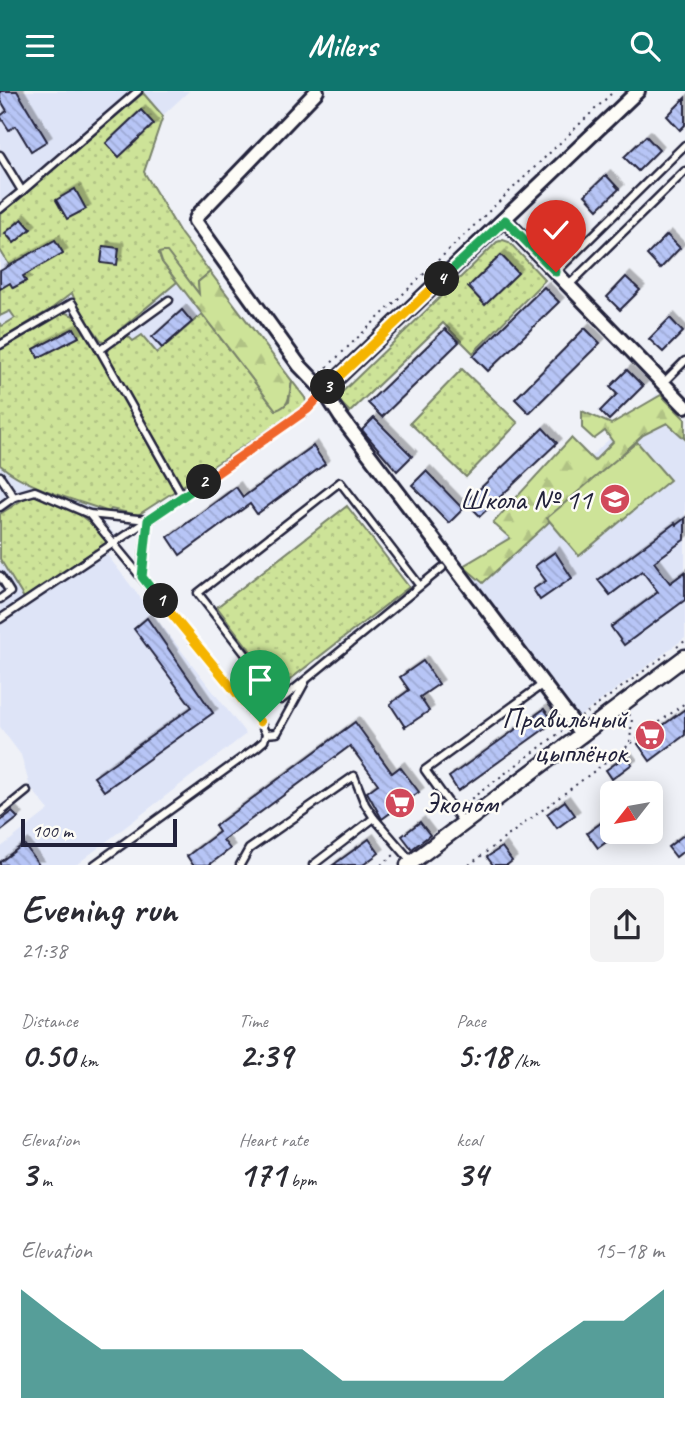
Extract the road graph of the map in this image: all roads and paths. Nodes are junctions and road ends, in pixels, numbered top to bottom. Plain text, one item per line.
1 (138, 91) edge
2 (317, 91) edge
3 (614, 91) edge
4 (638, 91) edge
5 (685, 145) edge
6 (0, 155) edge
7 (685, 171) edge
8 (22, 191) junction
9 (0, 209) edge
10 (505, 220) junction
11 (556, 272) junction
12 (569, 285) junction
13 (169, 300) dead end
14 (0, 345) edge
15 (100, 349) junction
16 (685, 361) edge
17 (314, 380) junction
18 (663, 383) junction
19 (324, 391) junction
20 (685, 406) edge
21 (0, 476) edge
22 (14, 497) junction
23 (183, 497) junction
24 (0, 507) edge
25 (89, 514) junction
26 (148, 520) junction
27 (114, 544) junction
28 (442, 568) dead end
29 (0, 576) edge
30 (142, 577) junction
31 (420, 586) junction
32 (0, 599) edge
33 (0, 619) edge
34 (685, 641) edge
35 (685, 657) edge
36 (308, 678) junction
37 (543, 684) junction
38 (685, 703) edge
39 (573, 723) junction
40 (266, 734) junction
41 (582, 735) junction
42 (27, 792) dead end
43 (454, 811) junction
44 (0, 813) edge
45 (374, 818) junction
46 (463, 823) junction
47 (401, 850) junction
48 (410, 864) edge
49 (94, 865) edge
50 (240, 865) edge
51 (313, 865) edge
52 (381, 865) edge
53 (469, 865) edge

1 - 8 lane
2 - 17 street
3 - 17 path
4 - 10 street
5 - 11 lane
6 - 8 lane
7 - 12 lane
8 - 9 lane
10 - 11 street
10 - 19 street
11 - 12 street
12 - 18 street
13 - 15 lane
14 - 15 lane
15 - 23 lane
16 - 18 lane
17 - 19 street
18 - 20 street
19 - 23 lane
19 - 37 street
21 - 22 lane
22 - 24 lane
22 - 25 lane
23 - 26 lane
25 - 26 lane
25 - 27 lane
26 - 27 lane
26 - 30 lane
27 - 30 lane
27 - 33 lane
28 - 31 lane
29 - 32 lane
30 - 40 lane
31 - 36 lane
31 - 36 lane
34 - 39 path
35 - 41 street
36 - 40 lane
37 - 39 street
37 - 43 lane
38 - 53 path
39 - 41 street
39 - 43 path
40 - 49 lane
41 - 46 street
42 - 44 lane
43 - 46 lane
45 - 47 lane
45 - 50 lane
45 - 51 lane
46 - 48 street
47 - 48 lane
47 - 52 path

